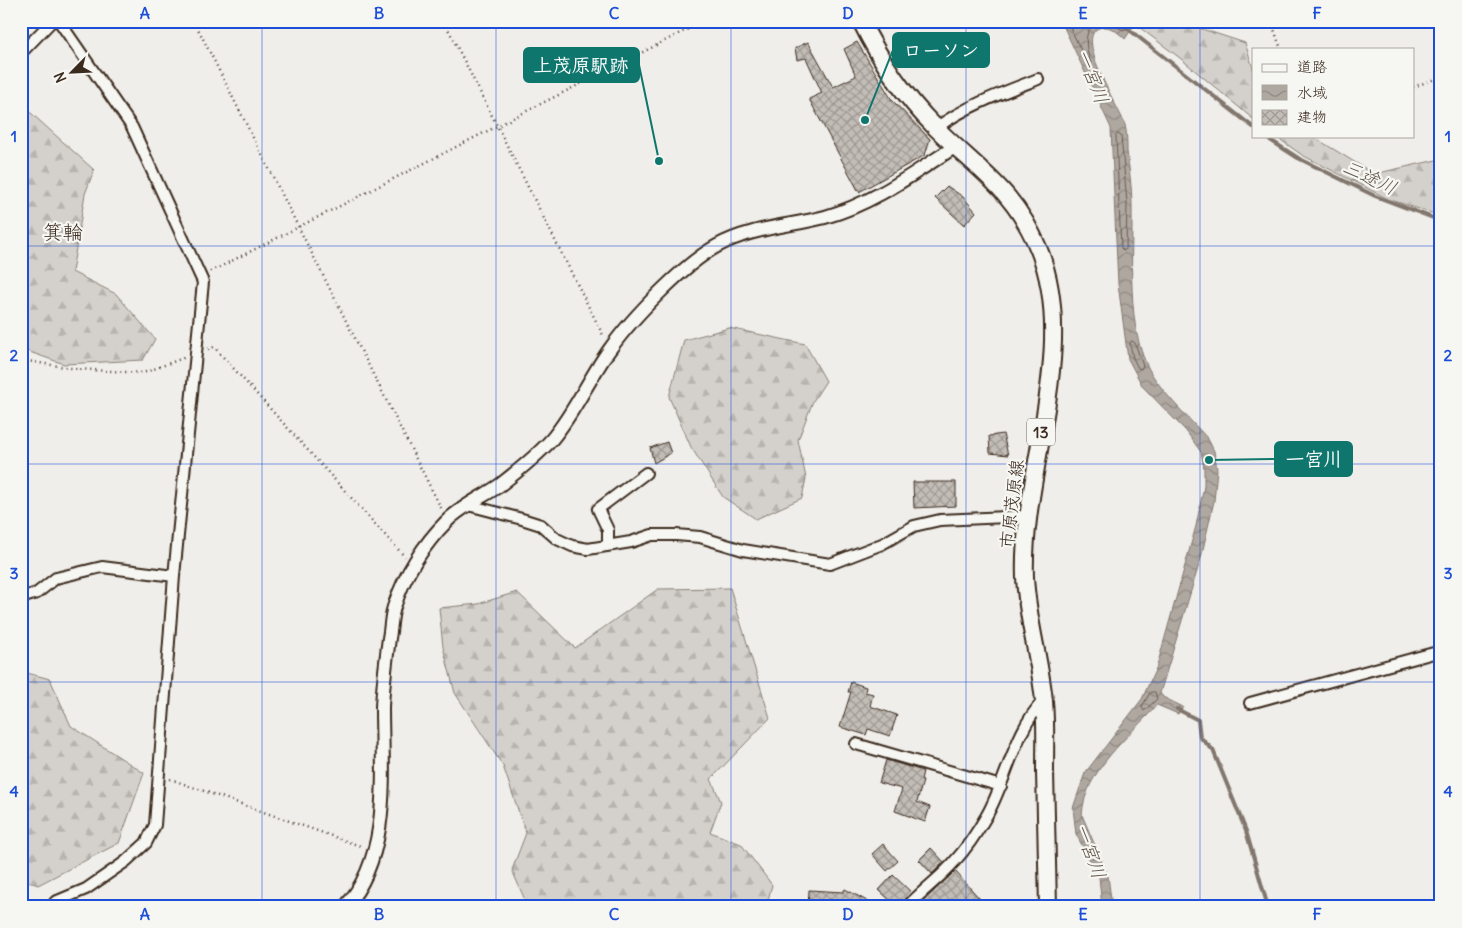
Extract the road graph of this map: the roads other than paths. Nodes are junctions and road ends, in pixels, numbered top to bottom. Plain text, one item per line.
1 (52, 21) edge
2 (60, 21) edge
3 (861, 21) edge
4 (21, 52) edge
5 (1038, 79) dead end
6 (936, 128) junction
7 (956, 146) junction
8 (646, 473) dead end
9 (468, 505) junction
10 (1030, 516) junction
11 (608, 546) junction
12 (174, 576) junction
13 (21, 598) edge
14 (1441, 651) edge
15 (1044, 700) junction
16 (1250, 703) dead end
17 (856, 744) dead end
18 (1001, 786) junction
19 (347, 906) edge
20 (52, 907) edge
21 (907, 907) edge
22 (1048, 907) edge

1 - 4 street
2 - 12 street
3 - 6 main road, 市原茂原線 / 13
5 - 6 street
6 - 7 main road, 市原茂原線 / 13
7 - 9 street
7 - 10 main road, 市原茂原線 / 13
8 - 11 street
9 - 11 street
9 - 19 street
10 - 11 street
10 - 15 main road, 市原茂原線 / 13
12 - 13 street
12 - 20 street
14 - 16 street
15 - 18 street
15 - 22 main road, 市原茂原線 / 13
17 - 18 street
18 - 21 street

